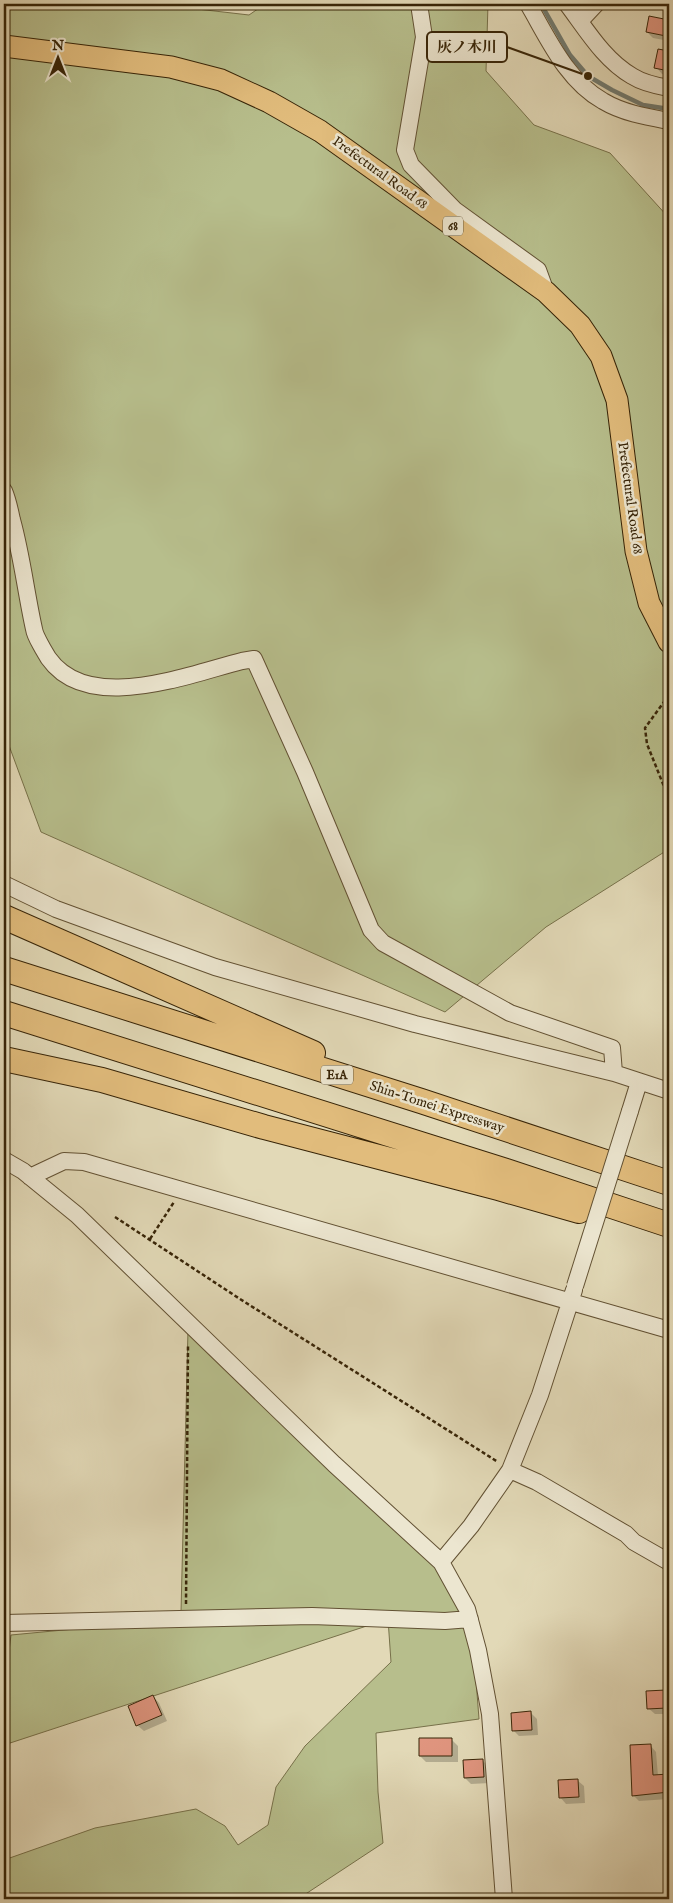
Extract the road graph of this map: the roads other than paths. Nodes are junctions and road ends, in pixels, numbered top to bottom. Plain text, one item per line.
1 (419, 4) edge
2 (528, 4) edge
3 (567, 4) edge
4 (596, 4) edge
5 (580, 21) junction
6 (4, 46) edge
7 (669, 88) edge
8 (669, 121) edge
9 (546, 292) junction
10 (4, 491) edge
11 (669, 642) edge
12 (4, 884) edge
13 (4, 917) edge
14 (4, 969) edge
15 (4, 1013) edge
16 (4, 1059) edge
17 (614, 1073) junction
18 (639, 1082) junction
19 (669, 1091) edge
20 (421, 1101) junction
21 (4, 1160) edge
22 (30, 1176) junction
23 (669, 1183) edge
24 (669, 1225) edge
25 (669, 1238) edge
26 (573, 1293) junction
27 (669, 1330) edge
28 (510, 1470) junction
29 (441, 1562) junction
30 (669, 1562) edge
31 (470, 1619) junction
32 (4, 1623) edge
33 (504, 1899) edge

1 - 9 street
2 - 8 street
3 - 5 street
4 - 5 street
5 - 7 street
6 - 9 main road, Prefectural Road 68 / 68
9 - 11 main road, Prefectural Road 68 / 68
10 - 17 street
12 - 17 street
13 - 20 highway
14 - 20 highway, Shin-Tomei Expressway / E1A
15 - 24 highway
16 - 25 highway
17 - 18 street
18 - 19 street
18 - 26 street, bridge
20 - 23 highway, Shin-Tomei Expressway / E1A
21 - 22 street
22 - 26 street
22 - 29 street
26 - 27 street
26 - 28 street
28 - 29 street
28 - 30 street
29 - 31 street
31 - 32 street
31 - 33 street

